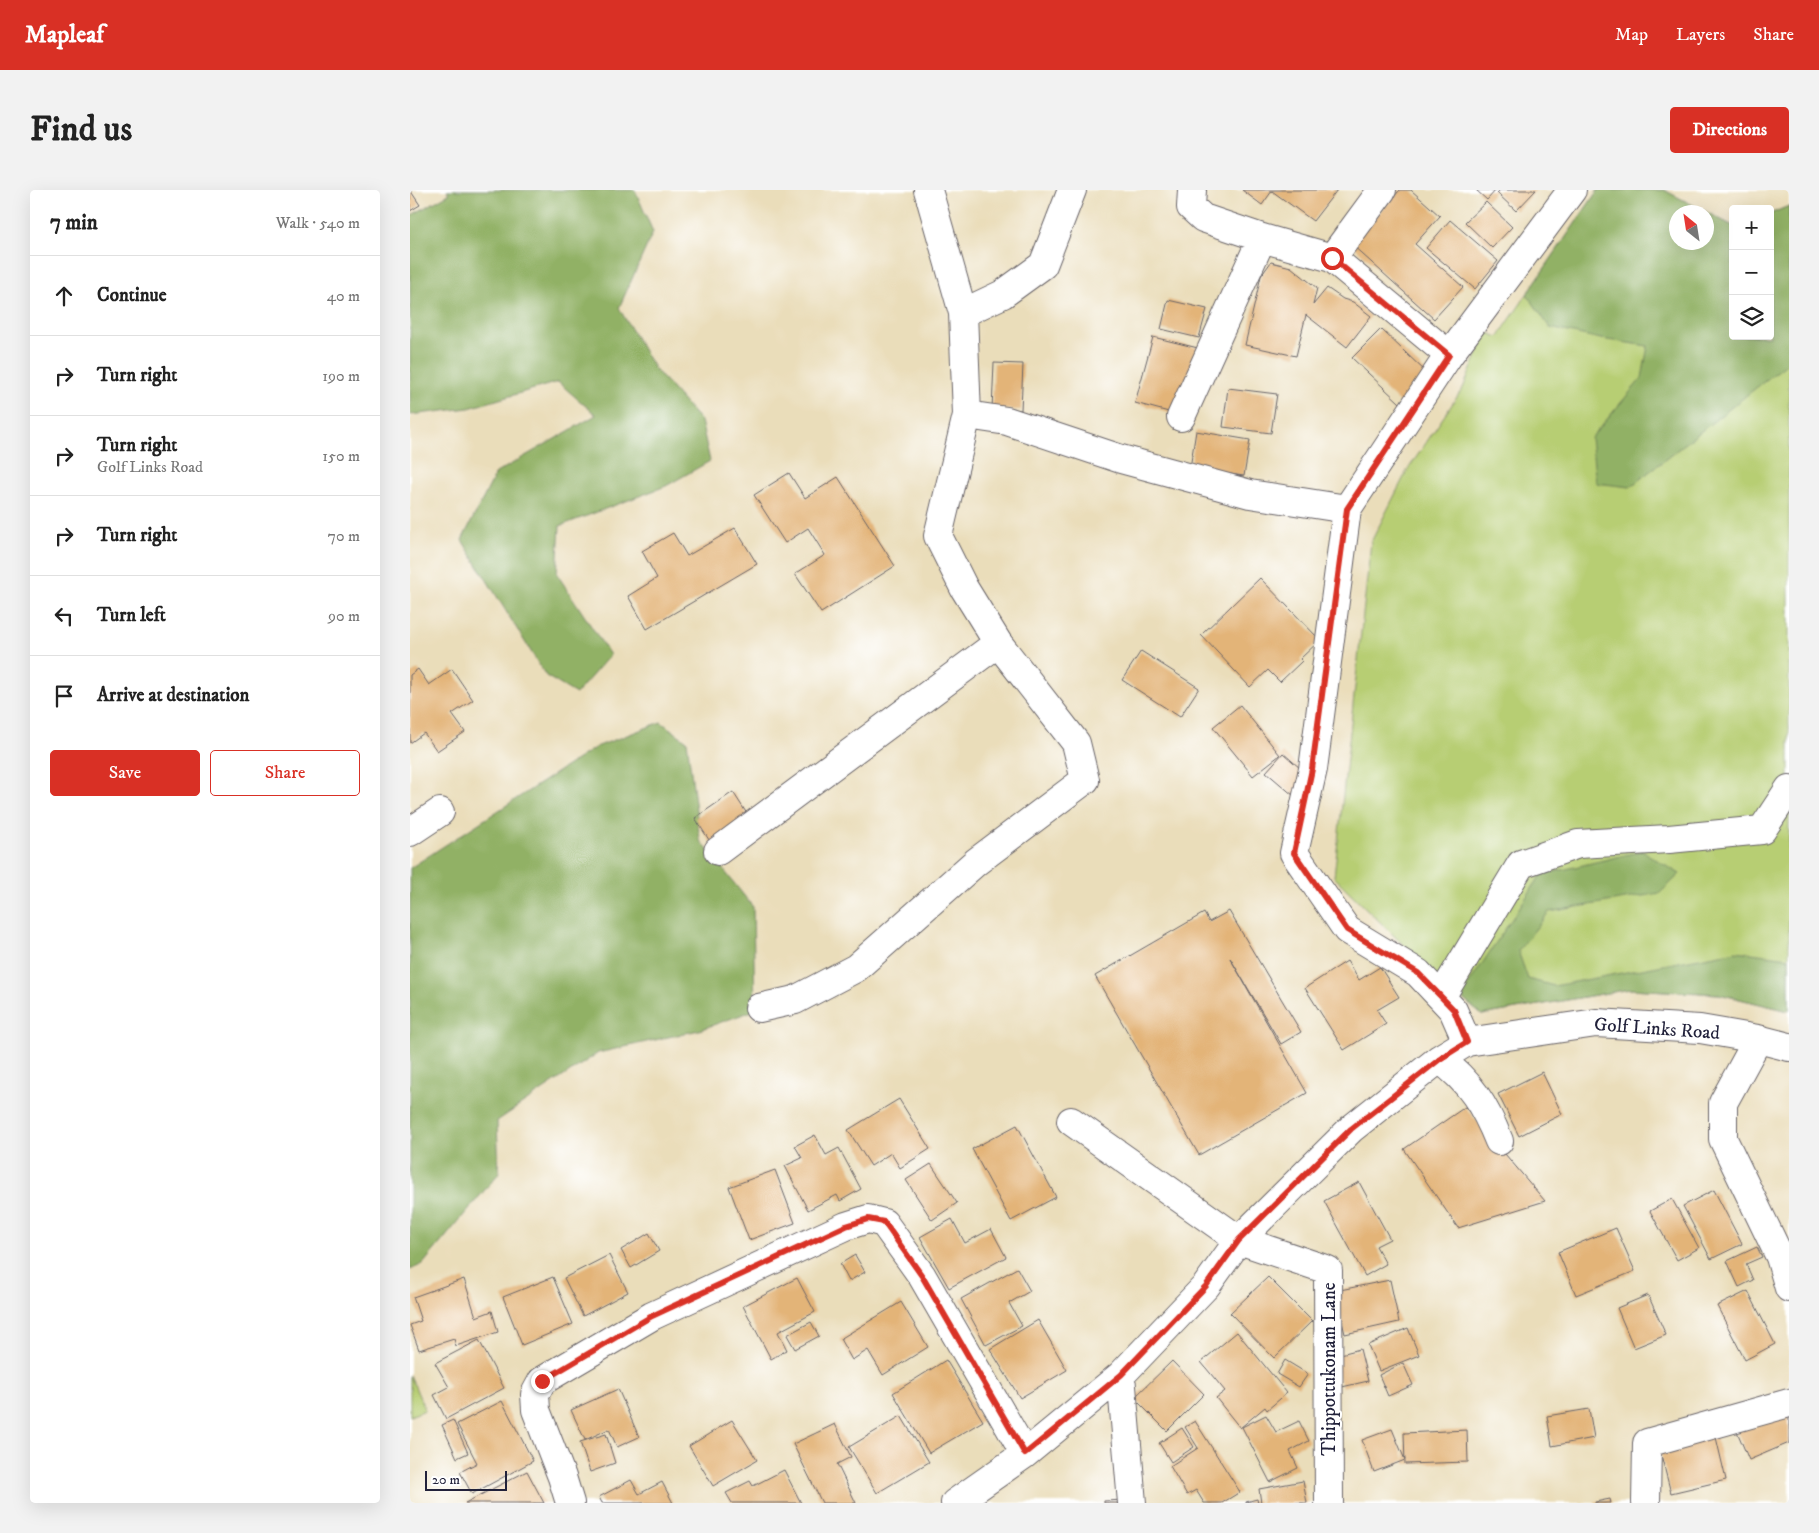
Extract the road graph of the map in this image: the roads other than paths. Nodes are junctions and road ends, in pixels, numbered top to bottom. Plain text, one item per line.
1 (928, 190) edge
2 (1072, 190) edge
3 (1192, 190) edge
4 (1382, 190) edge
5 (1572, 190) edge
6 (1262, 238) junction
7 (1332, 258) junction
8 (964, 312) junction
9 (1449, 355) junction
10 (967, 415) junction
11 (1181, 417) dead end
12 (1347, 509) junction
13 (998, 643) junction
14 (1789, 789) edge
15 (440, 812) dead end
16 (410, 832) edge
17 (718, 851) dead end
18 (1441, 998) junction
19 (759, 1008) dead end
20 (1758, 1039) junction
21 (1467, 1042) junction
22 (1789, 1047) edge
23 (1440, 1059) junction
24 (1071, 1121) dead end
25 (1499, 1141) dead end
26 (1239, 1240) junction
27 (1789, 1288) edge
28 (1121, 1375) junction
29 (1789, 1403) edge
30 (1025, 1454) junction
31 (570, 1503) edge
32 (956, 1503) edge
33 (1132, 1503) edge
34 (1330, 1503) edge
35 (1646, 1503) edge

1 - 8 street
2 - 8 street
3 - 6 street
4 - 7 street
5 - 9 street
6 - 7 street
6 - 11 street
7 - 9 street
8 - 10 street
9 - 12 street
10 - 12 street
10 - 13 street
12 - 18 street
13 - 17 street
13 - 19 street
14 - 18 street
15 - 16 street
18 - 21 street
20 - 21 street, Golf Links Road
20 - 22 street, Golf Links Road
20 - 27 street
21 - 23 street, Golf Links Road
23 - 25 street
23 - 26 street, Golf Links Road
24 - 26 street
26 - 28 street, Golf Links Road
26 - 34 street, Thippottukonam Lane
28 - 30 street, Golf Links Road
28 - 33 street
29 - 35 street
30 - 31 street
30 - 32 street, Golf Links Road

